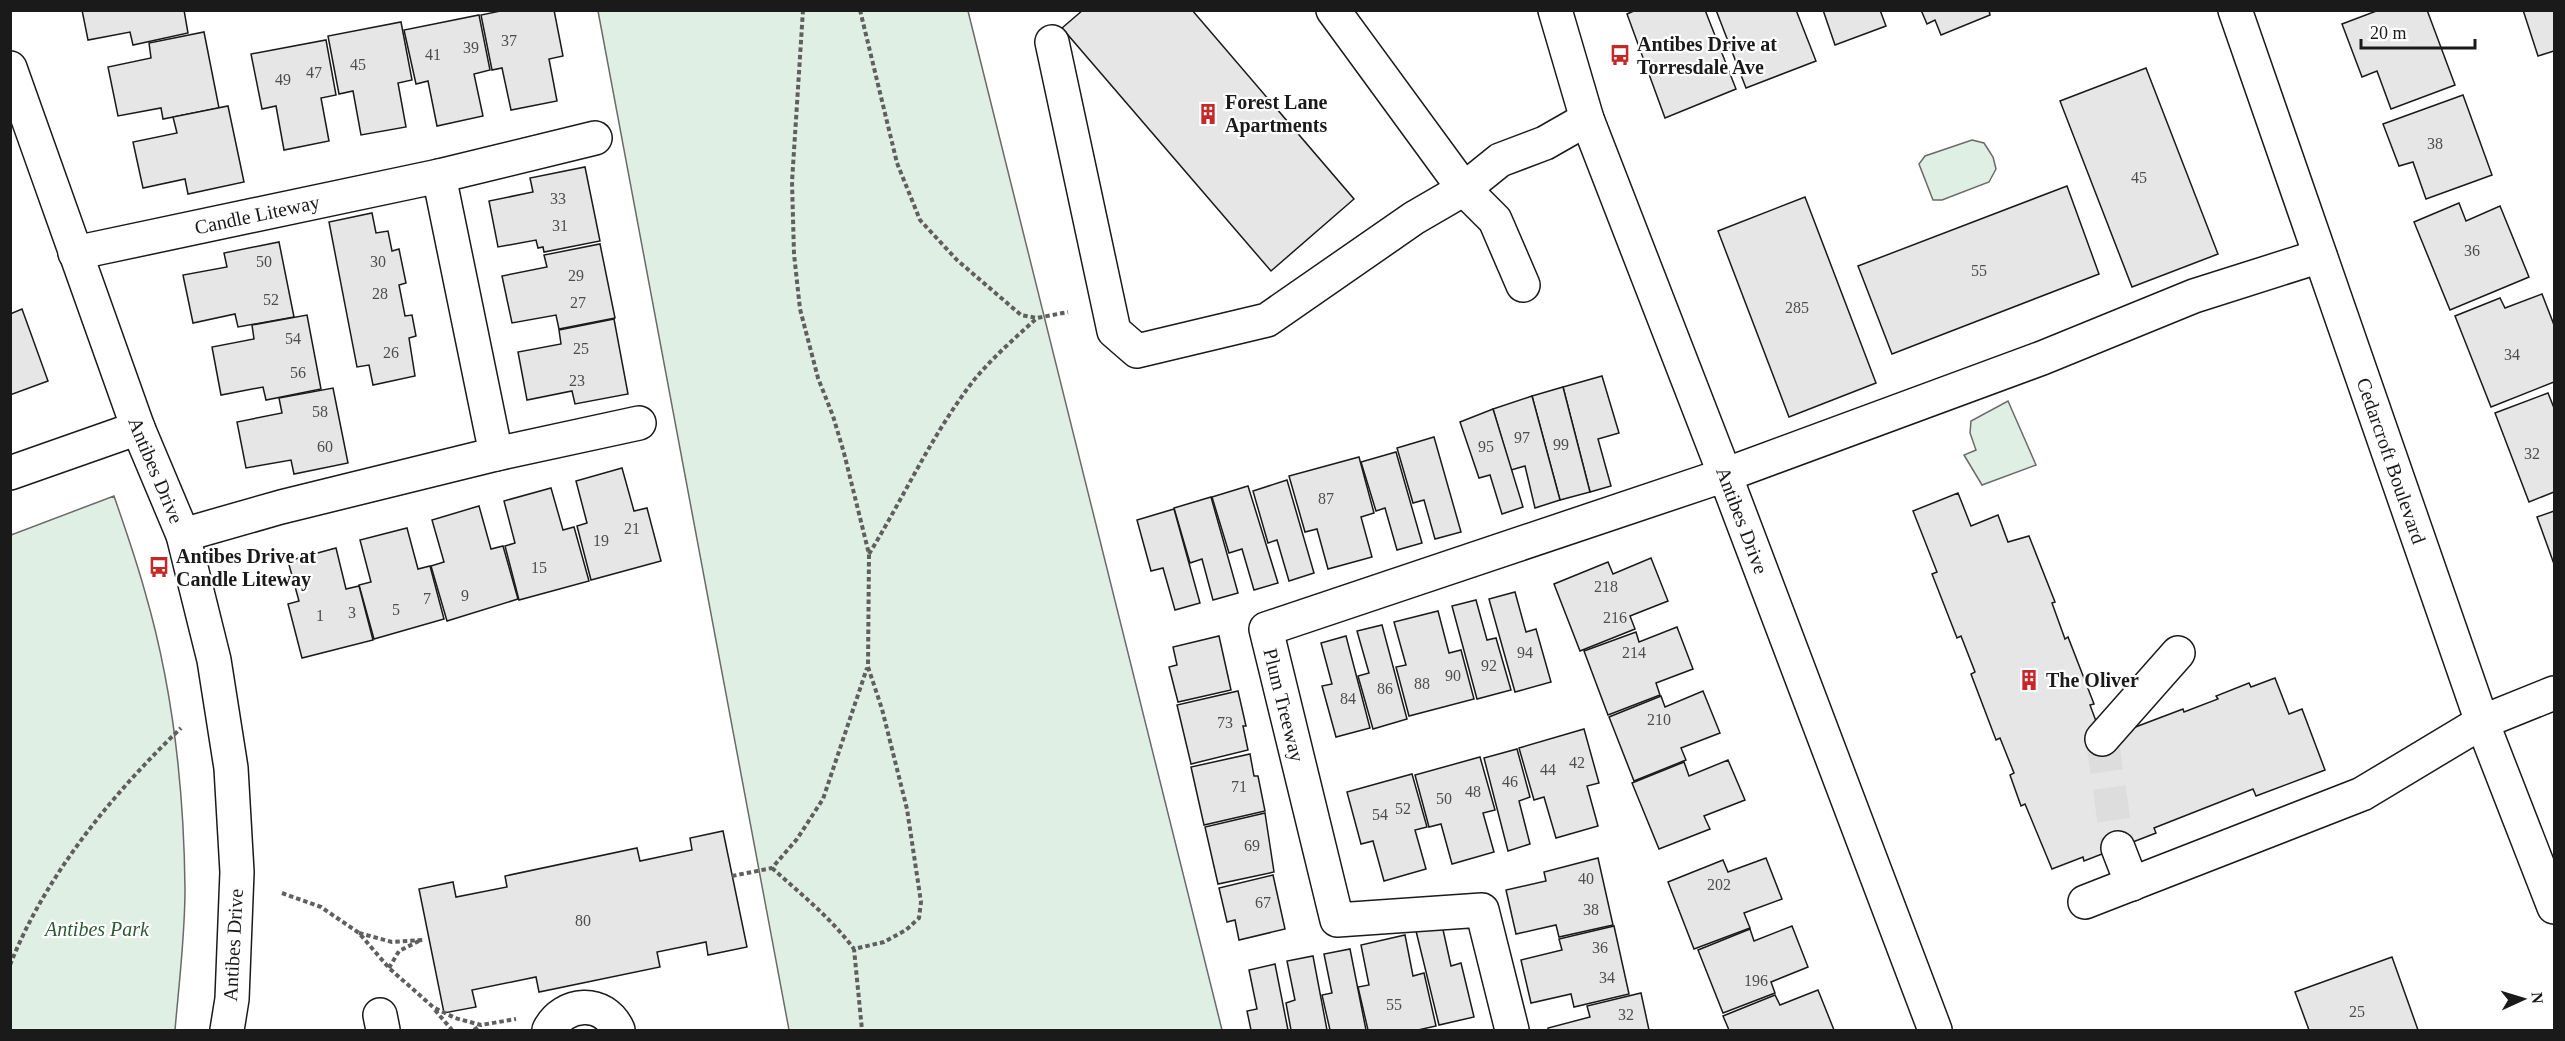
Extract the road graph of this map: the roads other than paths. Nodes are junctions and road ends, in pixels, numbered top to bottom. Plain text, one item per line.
1 (1333, 10) edge
2 (1555, 10) edge
3 (2235, 10) edge
4 (1052, 42) dead end
5 (10, 68) edge
6 (1587, 119) junction
7 (595, 138) dead end
8 (439, 177) junction
9 (1464, 189) junction
10 (75, 254) junction
11 (2320, 256) junction
12 (1523, 285) dead end
13 (639, 423) dead end
14 (138, 428) junction
15 (496, 454) junction
16 (10, 473) edge
17 (1725, 475) junction
18 (183, 535) junction
19 (2178, 653) dead end
20 (2554, 693) edge
21 (2482, 722) junction
22 (2102, 739) dead end
23 (2118, 848) tunnel mouth
24 (2132, 884) junction
25 (2085, 902) dead end
26 (2554, 907) edge
27 (555, 1022) edge
28 (227, 1030) edge
29 (618, 1030) edge
30 (1512, 1030) edge
31 (1935, 1030) edge

1 - 9 street
2 - 6 street, Antibes Drive
3 - 11 street, Cedarcroft Boulevard
4 - 9 street
5 - 10 street, Antibes Drive
6 - 9 street
6 - 17 street, Antibes Drive
7 - 8 street, Candle Liteway
8 - 10 street, Candle Liteway
8 - 15 street
9 - 12 street
10 - 14 street, Antibes Drive
11 - 17 street
11 - 21 street, Cedarcroft Boulevard
13 - 15 street
14 - 16 street
14 - 18 street, Antibes Drive
15 - 18 street
17 - 30 street, Plum Treeway
17 - 31 street, Antibes Drive
18 - 28 street, Antibes Drive
19 - 22 street
20 - 21 street
21 - 24 street
21 - 26 street, Cedarcroft Boulevard
23 - 24 street
24 - 25 street
27 - 29 street

